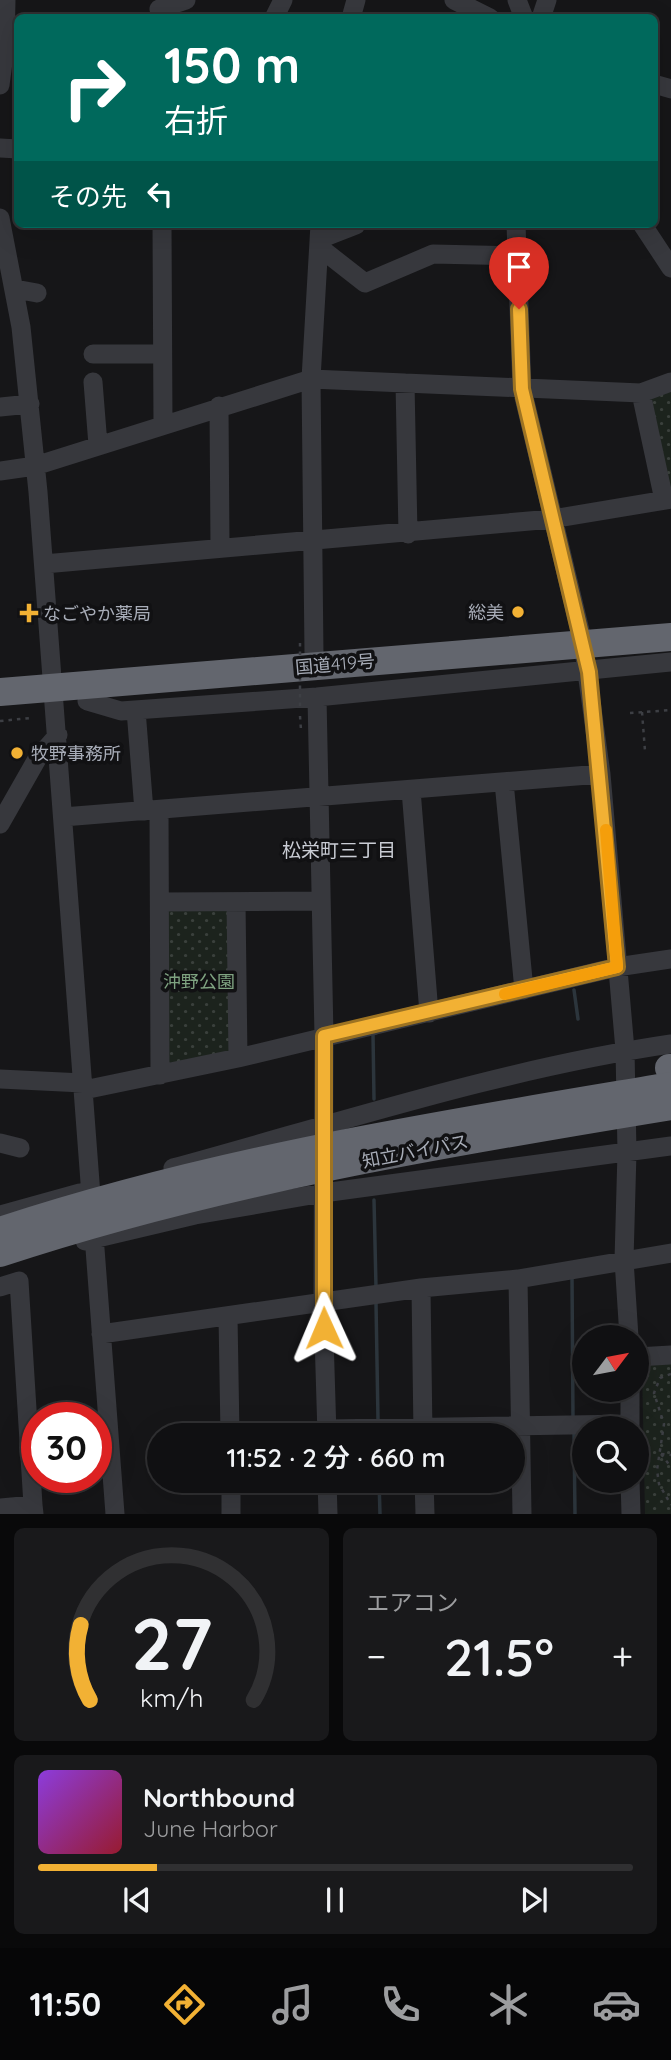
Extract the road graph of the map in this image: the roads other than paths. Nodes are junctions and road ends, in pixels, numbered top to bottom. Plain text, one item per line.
1 (6, 0) edge
2 (186, 0) edge
3 (454, 0) edge
4 (159, 9) edge
5 (482, 14) edge
6 (0, 85) edge
7 (0, 218) edge
8 (162, 228) edge
9 (346, 228) edge
10 (516, 228) edge
11 (645, 228) edge
12 (320, 236) edge
13 (517, 256) junction
14 (671, 268) edge
15 (15, 289) junction
16 (37, 293) dead end
17 (93, 354) dead end
18 (162, 354) junction
19 (311, 379) junction
20 (93, 382) dead end
21 (671, 382) edge
22 (405, 383) junction
23 (522, 389) junction
24 (642, 393) junction
25 (30, 404) junction
26 (219, 406) junction
27 (0, 407) edge
28 (163, 425) junction
29 (97, 445) junction
30 (35, 466) junction
31 (0, 471) edge
32 (667, 500) edge
33 (552, 519) junction
34 (408, 534) junction
35 (313, 542) junction
36 (220, 548) junction
37 (44, 564) junction
38 (671, 627) edge
39 (671, 637) edge
40 (307, 649) junction
41 (585, 653) junction
42 (671, 655) edge
43 (671, 662) edge
44 (0, 692) edge
45 (88, 693) junction
46 (317, 697) junction
47 (46, 704) junction
48 (0, 710) edge
49 (136, 710) junction
50 (58, 735) junction
51 (601, 774) junction
52 (503, 782) junction
53 (411, 790) junction
54 (318, 796) junction
55 (151, 811) junction
56 (63, 817) junction
57 (0, 824) edge
58 (320, 901) junction
59 (160, 902) junction
60 (236, 902) junction
61 (671, 959) edge
62 (617, 967) junction
63 (523, 990) junction
64 (429, 1013) junction
65 (324, 1036) junction
66 (625, 1051) junction
67 (238, 1058) junction
68 (670, 1067) edge
69 (160, 1075) junction
70 (0, 1079) edge
71 (83, 1086) junction
72 (671, 1107) edge
73 (671, 1123) edge
74 (324, 1127) junction
75 (408, 1140) junction
76 (0, 1143) edge
77 (671, 1146) edge
78 (20, 1147) dead end
79 (627, 1152) junction
80 (91, 1190) junction
81 (323, 1193) junction
82 (0, 1215) edge
83 (0, 1231) edge
84 (94, 1238) junction
85 (0, 1253) edge
86 (671, 1253) edge
87 (624, 1260) junction
88 (0, 1267) edge
89 (518, 1279) junction
90 (0, 1287) edge
91 (421, 1287) junction
92 (323, 1303) junction
93 (228, 1316) junction
94 (628, 1325) edge
95 (101, 1334) junction
96 (671, 1355) edge
97 (649, 1356) edge
98 (230, 1423) edge
99 (327, 1423) edge
100 (423, 1423) edge
101 (519, 1423) edge
102 (525, 1427) edge
103 (572, 1427) edge
104 (230, 1493) edge
105 (327, 1493) edge
106 (424, 1493) edge
107 (521, 1493) edge
108 (630, 1493) edge
109 (0, 1508) edge
110 (33, 1510) edge
111 (115, 1514) edge
112 (231, 1514) edge
113 (328, 1514) edge
114 (425, 1514) edge
115 (522, 1514) edge
116 (631, 1514) edge

1 - 6 street
2 - 4 street
3 - 5 street
7 - 15 street
8 - 18 street
9 - 12 street
10 - 13 street
11 - 14 street
12 - 13 street
12 - 19 street
13 - 23 street
15 - 16 street
15 - 25 street
17 - 18 street
18 - 28 street
19 - 22 street
19 - 26 street
19 - 35 street
20 - 29 street
21 - 24 street
22 - 23 street
22 - 34 street
23 - 24 street
23 - 33 street
24 - 32 street
25 - 27 street
25 - 30 street
26 - 28 street
26 - 36 street
28 - 29 street
29 - 30 street
30 - 31 street
30 - 37 street
32 - 33 street
33 - 34 street
33 - 41 street
34 - 35 street
35 - 36 street
35 - 40 street
36 - 37 street
37 - 47 street
38 - 41 street
39 - 41 highway, 国道419号
40 - 41 street
40 - 45 street
41 - 42 highway, 国道419号
41 - 43 street
41 - 45 highway, 国道419号
41 - 46 street
41 - 51 street
44 - 47 highway, 国道419号
45 - 47 highway, 国道419号
45 - 49 street
46 - 49 street
46 - 54 street
47 - 48 highway, 国道419号
47 - 50 street
49 - 55 street
50 - 56 street
50 - 57 street
51 - 52 street
51 - 62 street
52 - 53 street
52 - 63 street
53 - 54 street
53 - 64 street
54 - 55 street
54 - 58 street
55 - 56 street
55 - 59 street
56 - 71 street
58 - 60 street
58 - 65 street
59 - 60 street
59 - 69 street
60 - 67 street
61 - 62 street
62 - 63 street
62 - 66 street
63 - 64 street
64 - 65 street
65 - 67 street
65 - 74 street
66 - 68 street
66 - 74 street
66 - 79 street
67 - 69 street
68 - 75 highway, 知立バイパス, bridge
69 - 71 street
70 - 71 street
71 - 80 street
72 - 75 highway, 知立バイパス, bridge
73 - 75 highway, bridge
74 - 80 street
74 - 81 street
75 - 83 highway, 知立バイパス, bridge
75 - 85 highway, 知立バイパス, bridge
76 - 78 street
77 - 79 street
79 - 81 street
79 - 87 street
80 - 82 street
80 - 84 street
81 - 84 street
81 - 92 street
84 - 88 street
84 - 95 street
86 - 87 street
87 - 89 street
87 - 94 street
89 - 91 street
89 - 101 street
90 - 110 street
91 - 92 street
91 - 100 street
92 - 93 street
92 - 99 street
93 - 95 street
93 - 98 street
95 - 111 street
96 - 97 street
102 - 103 street
104 - 112 street
105 - 113 street
106 - 114 street
107 - 115 street
108 - 116 street
109 - 110 street

